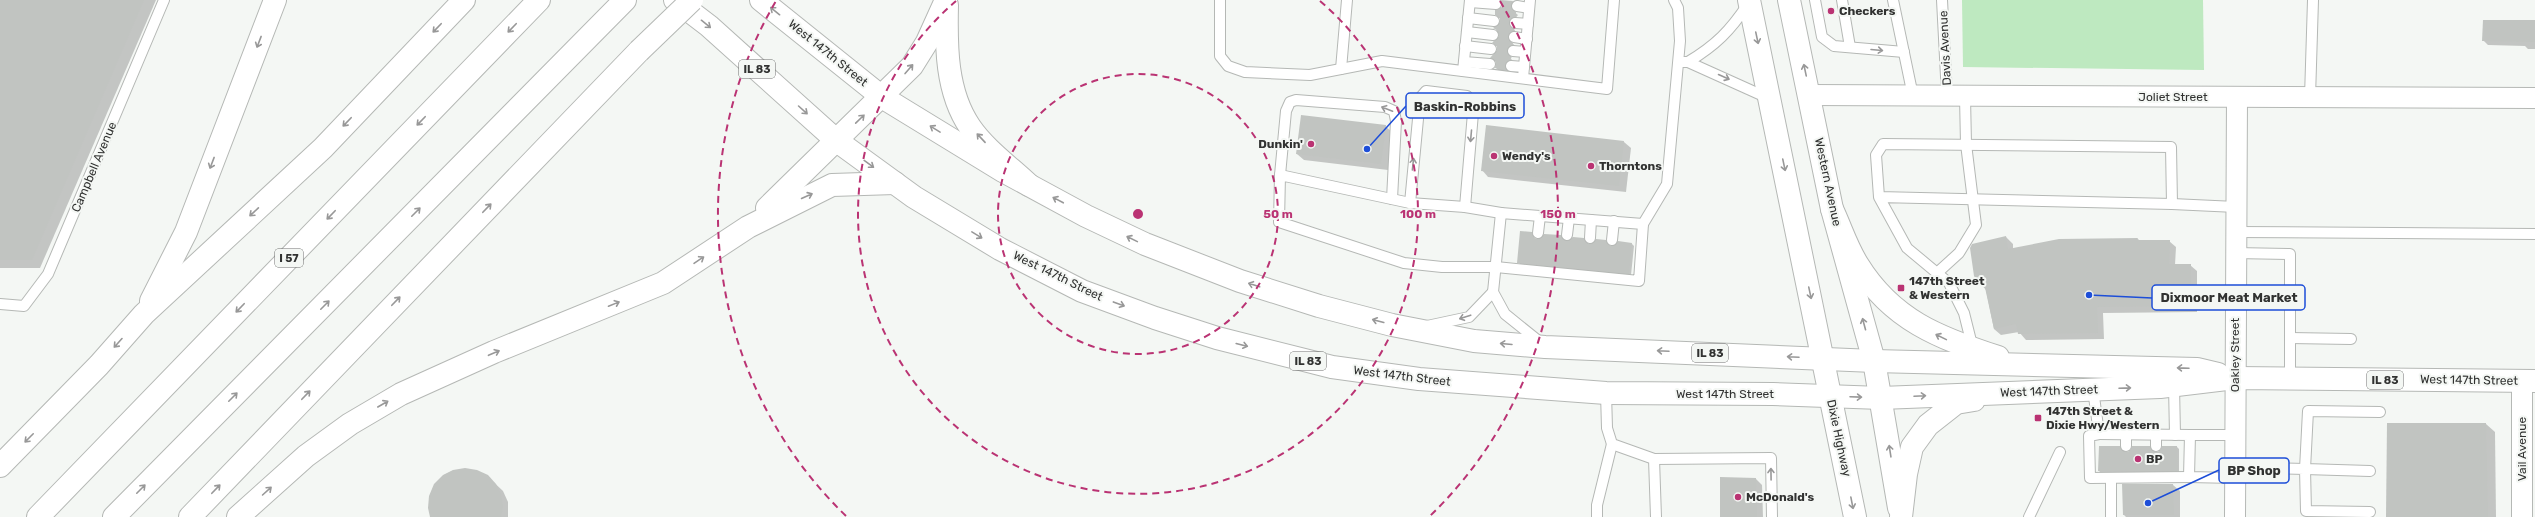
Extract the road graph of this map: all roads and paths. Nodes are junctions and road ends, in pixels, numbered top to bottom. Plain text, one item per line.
1 (164, 0) edge
2 (275, 0) edge
3 (464, 0) edge
4 (539, 0) edge
5 (625, 0) edge
6 (675, 0) edge
7 (692, 0) edge
8 (761, 0) edge
9 (946, 0) edge
10 (1220, 0) edge
11 (1347, 0) edge
12 (1614, 0) edge
13 (1674, 0) edge
14 (1789, 0) edge
15 (1815, 0) edge
16 (1842, 0) edge
17 (1893, 0) edge
18 (1942, 0) edge
19 (2313, 0) edge
20 (1470, 1) edge
21 (1749, 1) edge
22 (1496, 4) dead end
23 (1530, 4) edge
24 (1517, 6) dead end
25 (1468, 18) junction
26 (1494, 21) dead end
27 (1515, 23) dead end
28 (1528, 24) junction
29 (1467, 32) junction
30 (1492, 35) dead end
31 (1514, 37) dead end
32 (1527, 39) junction
33 (1465, 46) junction
34 (1850, 47) junction
35 (1491, 49) dead end
36 (1513, 51) dead end
37 (1525, 52) junction
38 (1904, 52) junction
39 (1683, 62) junction
40 (1490, 64) dead end
41 (1463, 66) junction
42 (1511, 66) dead end
43 (1524, 67) junction
44 (1341, 69) junction
45 (1523, 78) junction
46 (1810, 95) junction
47 (1913, 96) junction
48 (1956, 96) junction
49 (882, 97) junction
50 (2237, 97) junction
51 (2310, 97) junction
52 (1770, 98) junction
53 (2535, 98) edge
54 (837, 141) junction
55 (1966, 144) junction
56 (1280, 175) junction
57 (895, 183) junction
58 (1029, 185) junction
59 (1880, 197) junction
60 (1392, 199) junction
61 (1972, 200) junction
62 (1410, 202) junction
63 (2172, 204) junction
64 (1466, 207) junction
65 (2236, 207) junction
66 (1832, 209) junction
67 (1501, 213) junction
68 (1540, 216) junction
69 (1569, 218) junction
70 (1591, 220) junction
71 (1614, 222) junction
72 (1643, 224) junction
73 (748, 227) junction
74 (2235, 232) junction
75 (1538, 233) dead end
76 (2535, 234) edge
77 (1567, 236) dead end
78 (1590, 238) dead end
79 (1612, 240) dead end
80 (2235, 253) junction
81 (1496, 268) junction
82 (1937, 273) junction
83 (1493, 292) junction
84 (0, 304) edge
85 (144, 314) junction
86 (1414, 329) junction
87 (2290, 338) junction
88 (2351, 339) dead end
89 (1545, 347) junction
90 (1973, 349) junction
91 (1823, 359) junction
92 (1874, 361) junction
93 (2032, 364) junction
94 (2234, 378) junction
95 (2290, 379) junction
96 (2529, 381) edge
97 (2174, 386) junction
98 (2093, 389) junction
99 (2030, 391) junction
100 (1606, 393) junction
101 (1830, 396) junction
102 (1881, 398) junction
103 (2380, 412) dead end
104 (2528, 424) edge
105 (2099, 434) junction
106 (2126, 434) junction
107 (2156, 435) junction
108 (2175, 435) junction
109 (2190, 435) junction
110 (2235, 435) junction
111 (1612, 444) junction
112 (2126, 446) dead end
113 (2156, 446) dead end
114 (2060, 452) dead end
115 (1654, 459) junction
116 (0, 466) edge
117 (2305, 469) junction
118 (2370, 471) dead end
119 (2235, 472) junction
120 (2189, 477) junction
121 (2111, 478) junction
122 (1655, 503) junction
123 (2370, 512) dead end
124 (38, 517) edge
125 (114, 517) edge
126 (190, 517) edge
127 (238, 517) edge
128 (1597, 517) edge
129 (1656, 517) edge
130 (1662, 517) edge
131 (1772, 517) edge
132 (1855, 517) edge
133 (1901, 517) edge
134 (2029, 517) edge
135 (2111, 517) edge
136 (2235, 517) edge
137 (2522, 517) edge

1 - 84 lane, Campbell Avenue
2 -> 85 main road
3 -> 85 main road
4 -> 124 main road, I 57
125 -> 5 main road
6 -> 54 main road, West 147th Street / IL 83
126 -> 7 main road, bridge
49 -> 8 main road, West 147th Street / IL 83
49 -> 9 main road
58 -> 9 main road
10 - 44 lane
11 - 44 lane
12 - 45 lane
13 - 39 lane
46 -> 14 main road, Western Avenue
15 - 34 lane
16 - 34 lane
17 - 38 lane
18 - 48 lane, Davis Avenue
19 - 51 lane
20 - 22 lane
20 - 25 lane
21 - 39 lane
21 -> 52 main road
23 - 24 lane
23 - 28 lane
25 - 26 lane
25 - 29 lane
27 - 28 lane
28 - 32 lane
29 - 30 lane
29 - 33 lane
31 - 32 lane
32 - 37 lane
33 - 35 lane
33 - 41 lane
34 -> 38 lane
36 - 37 lane
37 - 43 lane
38 - 47 lane
39 -> 52 lane
39 - 72 lane
40 - 41 lane
41 - 44 lane
41 - 45 lane
42 - 43 lane
43 - 45 lane
46 - 47 street, Joliet Street
46 - 66 main road, Western Avenue
47 - 48 street, Joliet Street
48 - 50 street, Joliet Street
48 - 55 lane, Davis Avenue
54 -> 49 main road
58 -> 49 main road, West 147th Street / IL 83
50 - 51 street, Joliet Street
50 - 65 street, Oakley Street
51 - 53 street, Joliet Street
52 -> 91 main road
54 -> 57 main road, West 147th Street / IL 83
54 - 73 main road
55 - 59 lane
55 - 61 lane, Davis Avenue
55 - 63 lane
56 - 60 lane
60 -> 56 lane
56 - 81 lane
73 -> 57 main road
57 -> 100 main road, West 147th Street / IL 83
86 -> 58 main road, West 147th Street / IL 83
59 - 61 lane
59 - 82 lane
60 - 62 lane
61 - 63 lane
61 - 82 lane, Davis Avenue
62 - 64 lane
62 -> 64 lane
63 - 65 lane
64 - 67 lane
65 - 74 street, Oakley Street
90 -> 66 main road
92 -> 66 main road, Western Avenue
67 - 68 lane
67 - 81 lane
68 - 69 lane
68 - 75 lane
69 - 70 lane
69 - 77 lane
70 - 71 lane
70 - 78 lane
71 - 72 lane
71 - 79 lane
72 - 81 lane
127 -> 73 main road
74 - 76 lane
74 - 80 street, Oakley Street
80 - 87 lane
80 - 94 street, Oakley Street
81 - 83 lane
82 - 90 lane
83 -> 86 lane
83 - 89 lane
85 -> 116 main road
89 -> 86 main road, West 147th Street / IL 83
87 - 88 lane
87 - 95 lane
91 -> 89 main road, West 147th Street / IL 83
90 - 93 main road
91 - 92 main road, West 147th Street / IL 83
91 - 101 main road, Dixie Highway
92 - 93 main road, West 147th Street / IL 83
92 - 102 main road
94 -> 93 main road, West 147th Street / IL 83
94 - 95 main road, West 147th Street / IL 83
94 - 97 main road, West 147th Street / IL 83
94 - 110 street, Oakley Street
95 - 96 main road, West 147th Street / IL 83
96 - 104 street, Vail Avenue
98 -> 97 main road, West 147th Street / IL 83
97 - 108 lane
98 - 99 main road, West 147th Street / IL 83
98 - 105 lane
102 -> 99 main road, West 147th Street / IL 83
99 - 133 main road
100 - 101 main road, West 147th Street / IL 83
100 - 111 lane
101 -> 102 main road, West 147th Street / IL 83
101 -> 132 main road, Dixie Highway
133 -> 102 main road
103 - 117 lane
104 - 137 street, Vail Avenue
105 - 106 lane
105 - 121 lane
106 - 107 lane
106 - 112 lane
107 - 108 lane
107 - 113 lane
108 - 109 lane
109 - 110 lane
109 - 120 lane
110 - 119 street, Oakley Street
111 - 115 lane
111 - 128 lane
114 - 134 lane
115 - 122 lane
131 -> 115 lane
117 - 118 lane
117 - 119 lane
117 - 123 lane
119 - 120 lane
119 - 136 street, Oakley Street
120 - 121 lane
121 - 135 lane
122 - 129 lane
122 - 130 lane

